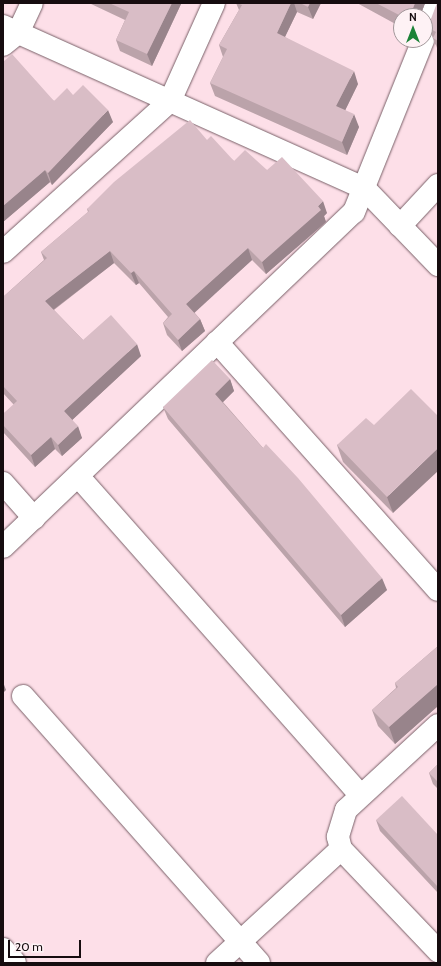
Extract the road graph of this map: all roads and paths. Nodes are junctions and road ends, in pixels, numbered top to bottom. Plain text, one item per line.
1 (32, 3) edge
2 (214, 3) edge
3 (437, 3) edge
4 (433, 13) edge
5 (8, 35) edge
6 (420, 48) edge
7 (170, 101) junction
8 (438, 185) edge
9 (364, 188) junction
10 (400, 226) junction
11 (3, 252) edge
12 (438, 265) edge
13 (217, 342) junction
14 (78, 476) junction
15 (3, 483) edge
16 (34, 518) junction
17 (3, 547) edge
18 (438, 590) edge
19 (23, 696) dead end
20 (438, 725) edge
21 (360, 795) junction
22 (341, 849) junction
23 (240, 942) junction
24 (3, 949) edge
25 (438, 951) edge
26 (15, 963) edge
27 (216, 963) edge
28 (259, 963) edge

1 - 5 street
2 - 7 street
3 - 4 street
5 - 7 street
6 - 9 street
7 - 9 street
7 - 11 street
8 - 10 street
9 - 10 street
9 - 13 street
10 - 12 street
13 - 14 street
13 - 18 street
14 - 16 street
14 - 21 street
15 - 16 street
16 - 17 street
19 - 23 street
20 - 21 street
21 - 22 street
22 - 23 street
22 - 25 street
23 - 27 street
23 - 28 street
24 - 26 street

